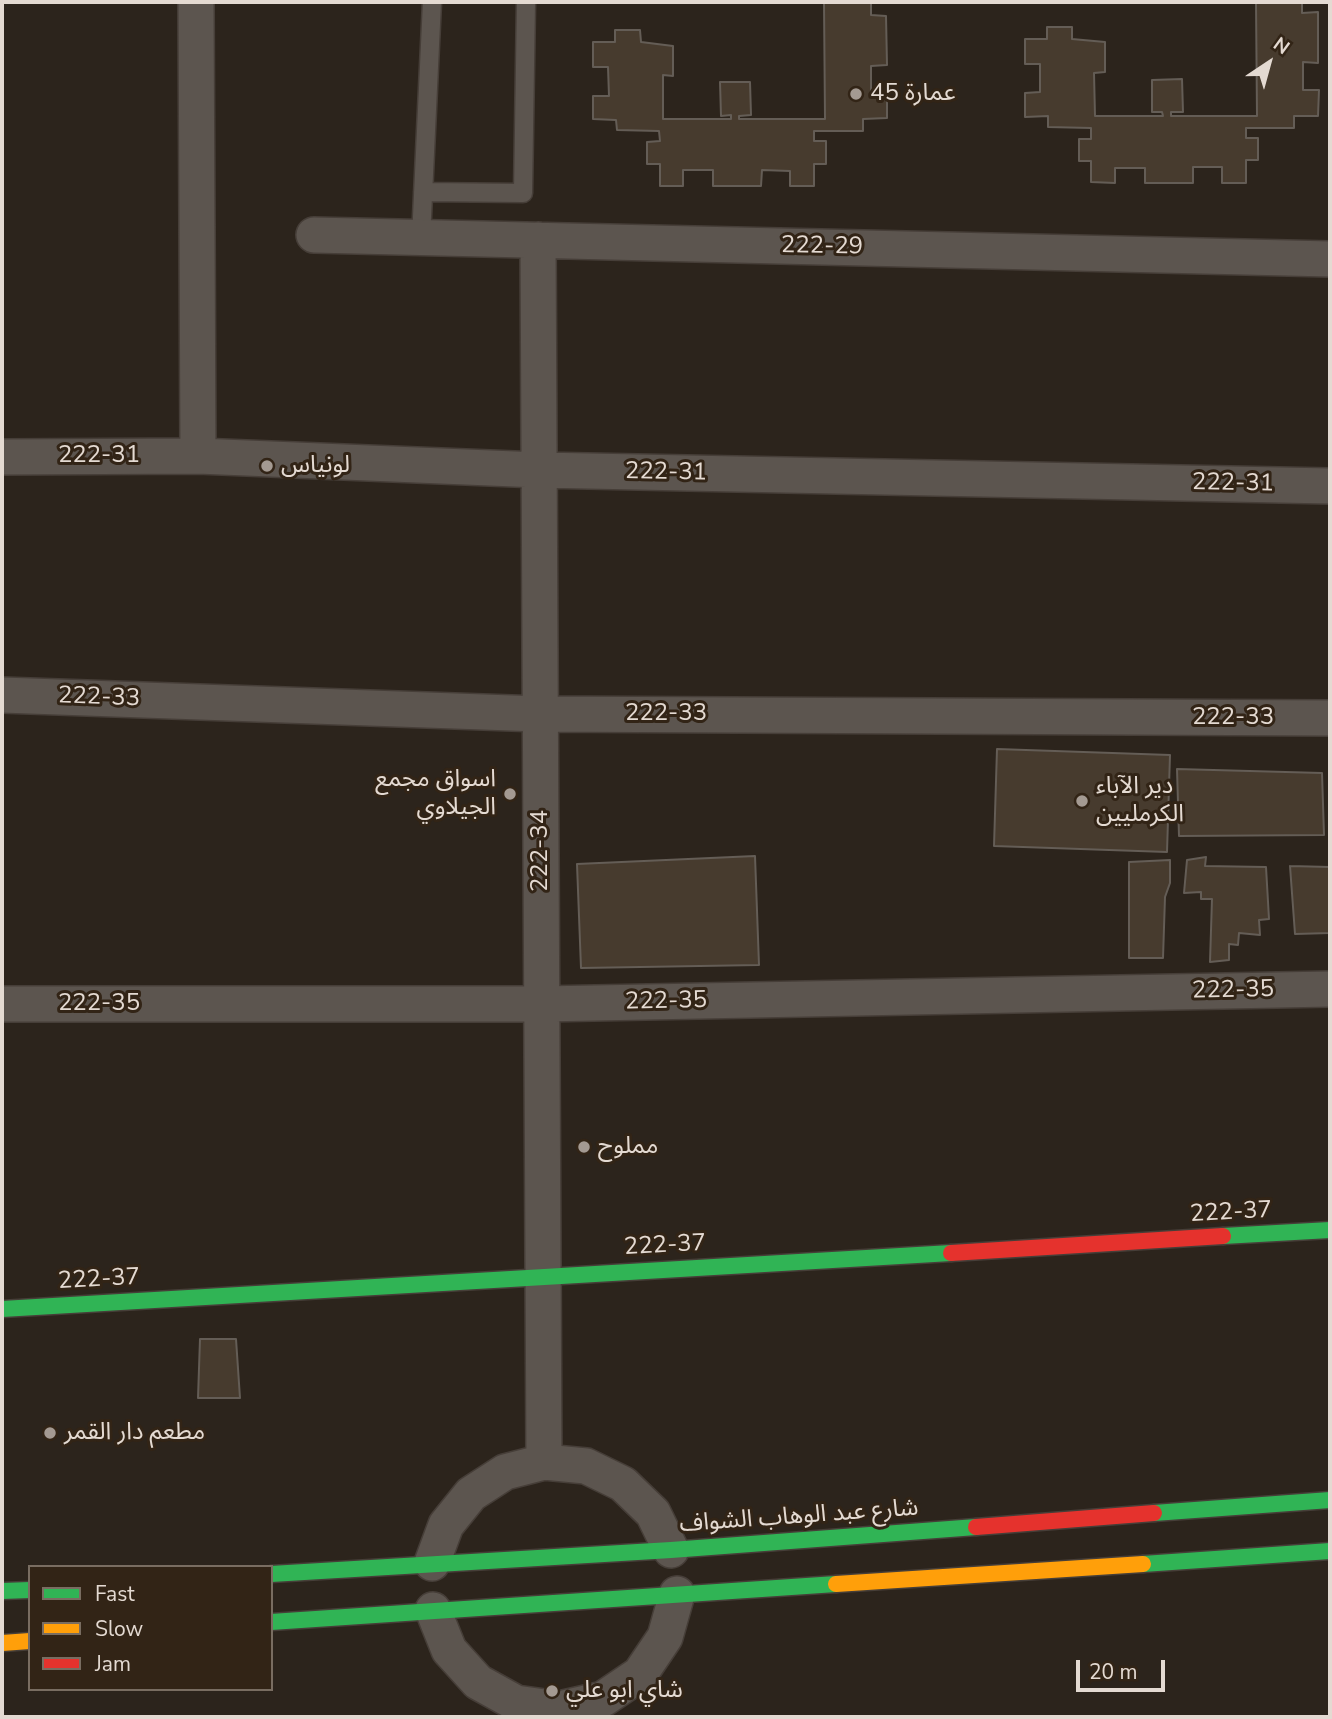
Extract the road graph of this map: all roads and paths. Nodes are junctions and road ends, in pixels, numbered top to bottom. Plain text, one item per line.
1 (196, 2) edge
2 (432, 2) edge
3 (526, 2) edge
4 (423, 192) junction
5 (314, 235) dead end
6 (421, 238) junction
7 (538, 240) junction
8 (1330, 259) edge
9 (198, 456) junction
10 (2, 457) edge
11 (539, 470) junction
12 (1330, 486) edge
13 (2, 695) edge
14 (540, 713) junction
15 (1330, 718) edge
16 (1330, 989) edge
17 (2, 1004) edge
18 (542, 1004) junction
19 (1330, 1230) edge
20 (543, 1276) junction
21 (2, 1309) edge
22 (544, 1462) junction
23 (1330, 1500) edge
24 (671, 1550) junction
25 (1330, 1551) edge
26 (432, 1563) junction
27 (273, 1574) edge
28 (28, 1590) edge
29 (2, 1591) edge
30 (677, 1594) junction
31 (432, 1610) junction
32 (273, 1622) edge
33 (28, 1641) edge
34 (2, 1643) edge
35 (559, 1713) edge

1 - 9 street
2 - 4 lane
3 - 4 lane
4 - 6 lane
5 - 6 street, 222-29
6 - 7 street, 222-29
7 - 8 street, 222-29
7 - 11 street, 222-34
9 - 10 street, 222-31
9 - 11 street, 222-31
11 - 12 street, 222-31
11 - 14 street, 222-34
13 - 14 street, 222-33
14 - 15 street, 222-33
14 - 18 street, 222-34
16 - 18 street, 222-35
17 - 18 street, 222-35
18 - 20 street, 222-34
19 - 20 main road, 222-37
20 - 21 main road, 222-37
20 - 22 street, 222-34
22 - 24 street
22 - 26 street
23 - 24 main road, شارع عبد الوهاب الشواف
24 - 26 main road, شارع عبد الوهاب الشواف
25 - 30 main road
26 - 27 main road, شارع عبد الوهاب الشواف
28 - 29 main road
30 - 31 main road
30 - 35 street
31 - 32 main road
31 - 35 street
33 - 34 main road

